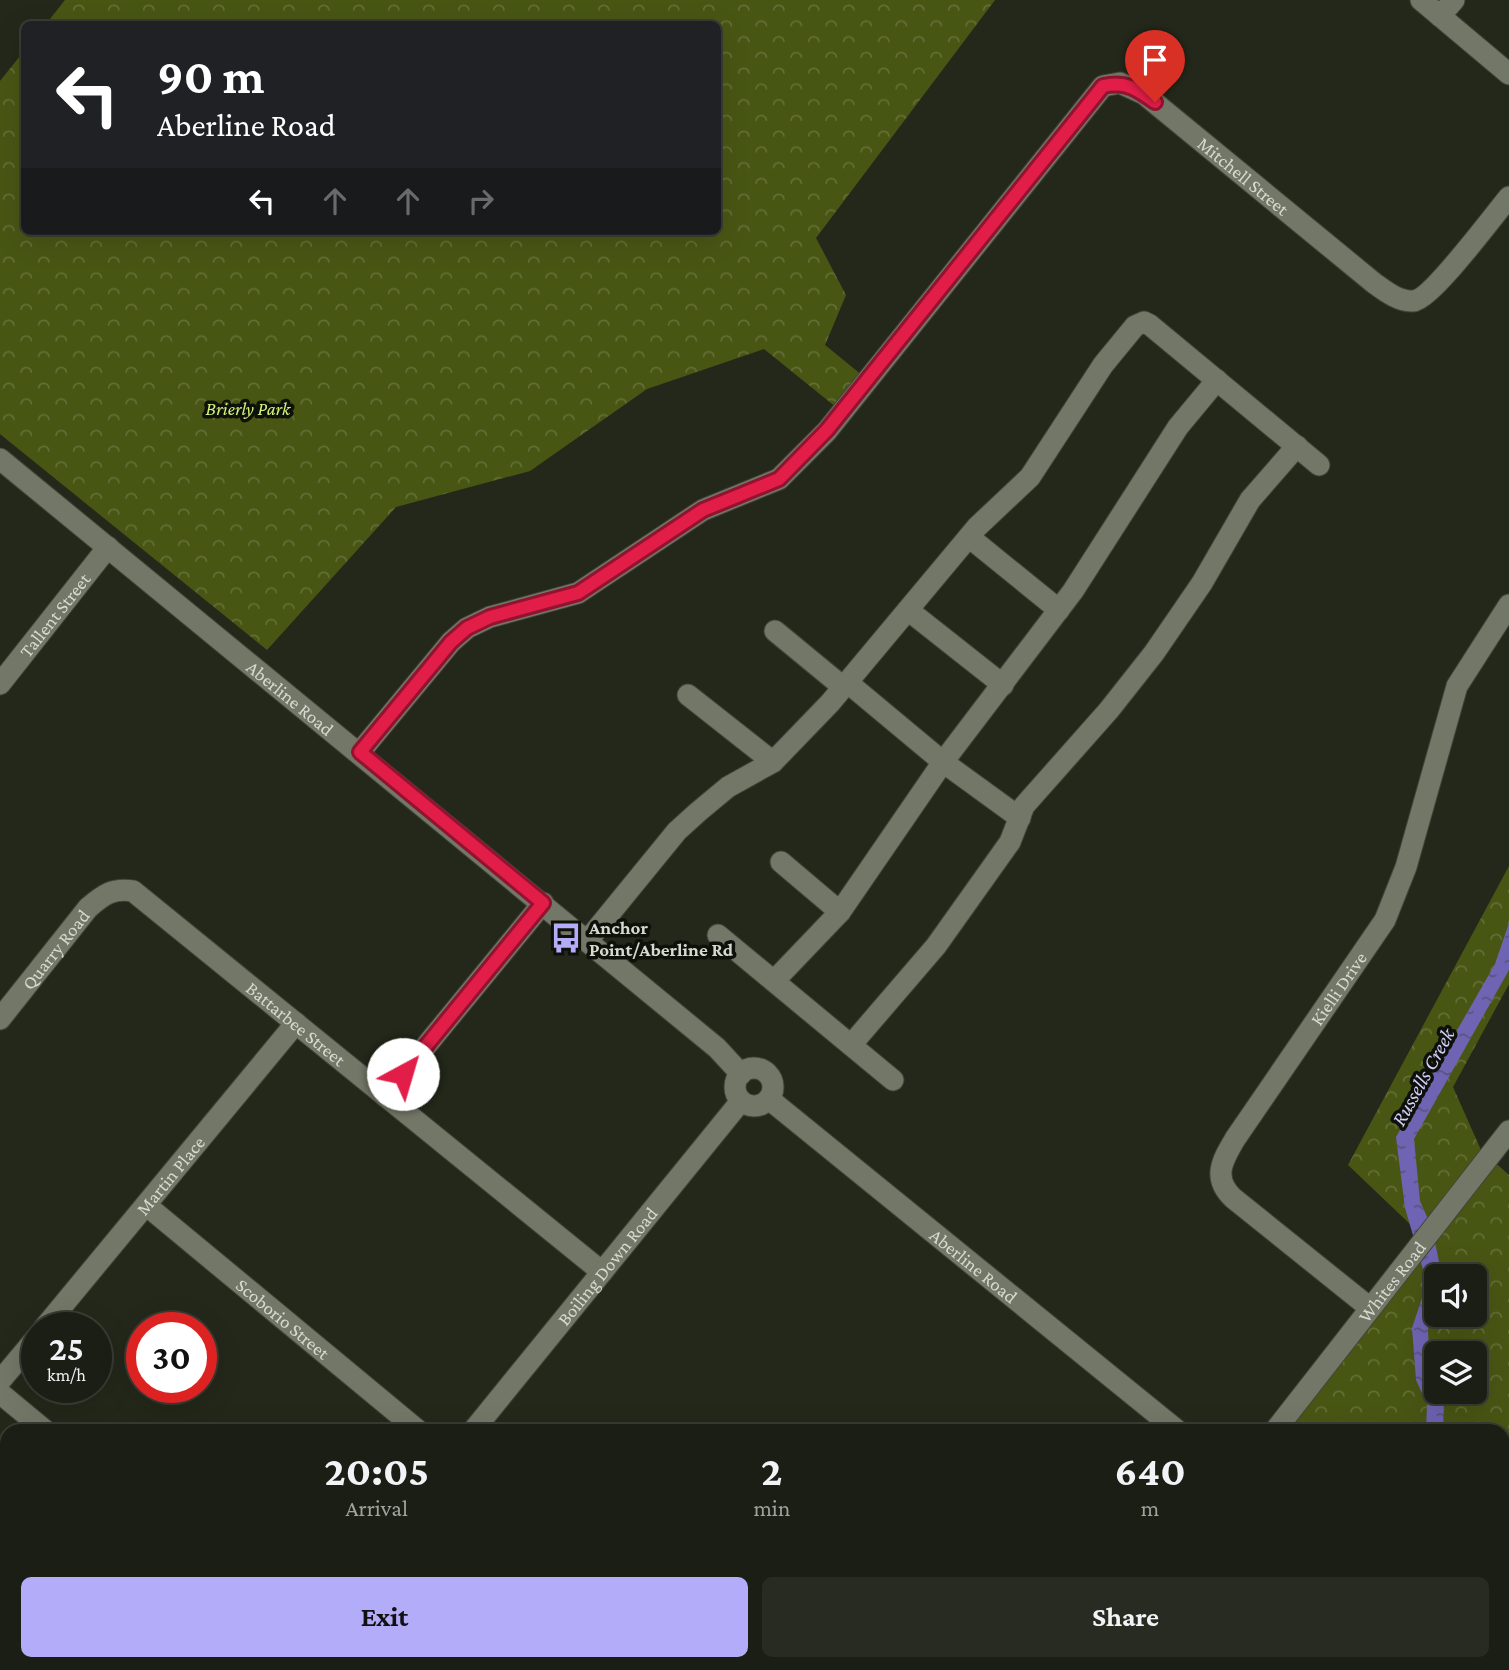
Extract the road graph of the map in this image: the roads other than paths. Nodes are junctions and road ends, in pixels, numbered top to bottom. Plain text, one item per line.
1 (1421, 0) edge
2 (1447, 8) edge
3 (1509, 74) edge
4 (1509, 197) edge
5 (1217, 380) junction
6 (1297, 446) junction
7 (0, 458) edge
8 (1319, 465) dead end
9 (969, 537) junction
10 (108, 547) junction
11 (1509, 605) edge
12 (908, 610) junction
13 (1059, 610) junction
14 (775, 631) dead end
15 (0, 684) edge
16 (845, 685) junction
17 (1003, 685) junction
18 (688, 695) dead end
19 (360, 752) junction
20 (773, 762) junction
21 (943, 762) junction
22 (1020, 818) junction
23 (781, 862) dead end
24 (117, 888) joint
25 (543, 903) junction
26 (840, 912) junction
27 (718, 935) dead end
28 (588, 940) junction
29 (775, 981) junction
30 (0, 1019) edge
31 (296, 1023) junction
32 (851, 1045) junction
33 (741, 1074) junction
34 (893, 1080) dead end
35 (386, 1096) junction
36 (769, 1099) junction
37 (741, 1101) junction
38 (1509, 1131) edge
39 (146, 1205) junction
40 (603, 1272) junction
41 (1370, 1308) junction
42 (57, 1312) edge
43 (21, 1356) edge
44 (0, 1381) edge
45 (0, 1393) edge
46 (37, 1424) edge
47 (410, 1424) edge
48 (479, 1424) edge
49 (1169, 1424) edge
50 (1280, 1424) edge

1 - 2 street
2 - 3 street
4 - 19 street, Mitchell Street
5 - 6 street
5 - 9 street
5 - 13 street
6 - 8 street
6 - 22 street
7 - 10 street, Aberline Road
9 - 12 street
9 - 13 street
10 - 15 street, Tallent Street
10 - 19 street, Aberline Road
11 - 41 street, Kielli Drive
12 - 16 street
12 - 17 street
13 - 17 street
14 - 16 street
16 - 20 street
16 - 21 street
17 - 21 street
18 - 20 street
19 - 25 street, Aberline Road
20 - 28 street
21 - 22 street
21 - 26 street
22 - 32 street
23 - 26 street
24 - 30 street, Quarry Road
24 - 31 street, Battarbee Street
25 - 28 street, Aberline Road
25 - 35 street
26 - 29 street
27 - 29 street
28 - 33 street, Aberline Road
29 - 32 street
31 - 35 street, Battarbee Street
31 - 39 street, Martin Place
32 - 34 street
33 - 36 street
33 - 37 street
35 - 40 street, Battarbee Street
36 - 37 street
36 - 49 street, Aberline Road
37 - 40 street, Boiling Down Road
38 - 41 street, Whites Road
39 - 42 street, Martin Place
39 - 47 street, Scoborio Street
40 - 48 street, Boiling Down Road
41 - 50 street, Whites Road
43 - 44 street
45 - 46 street

